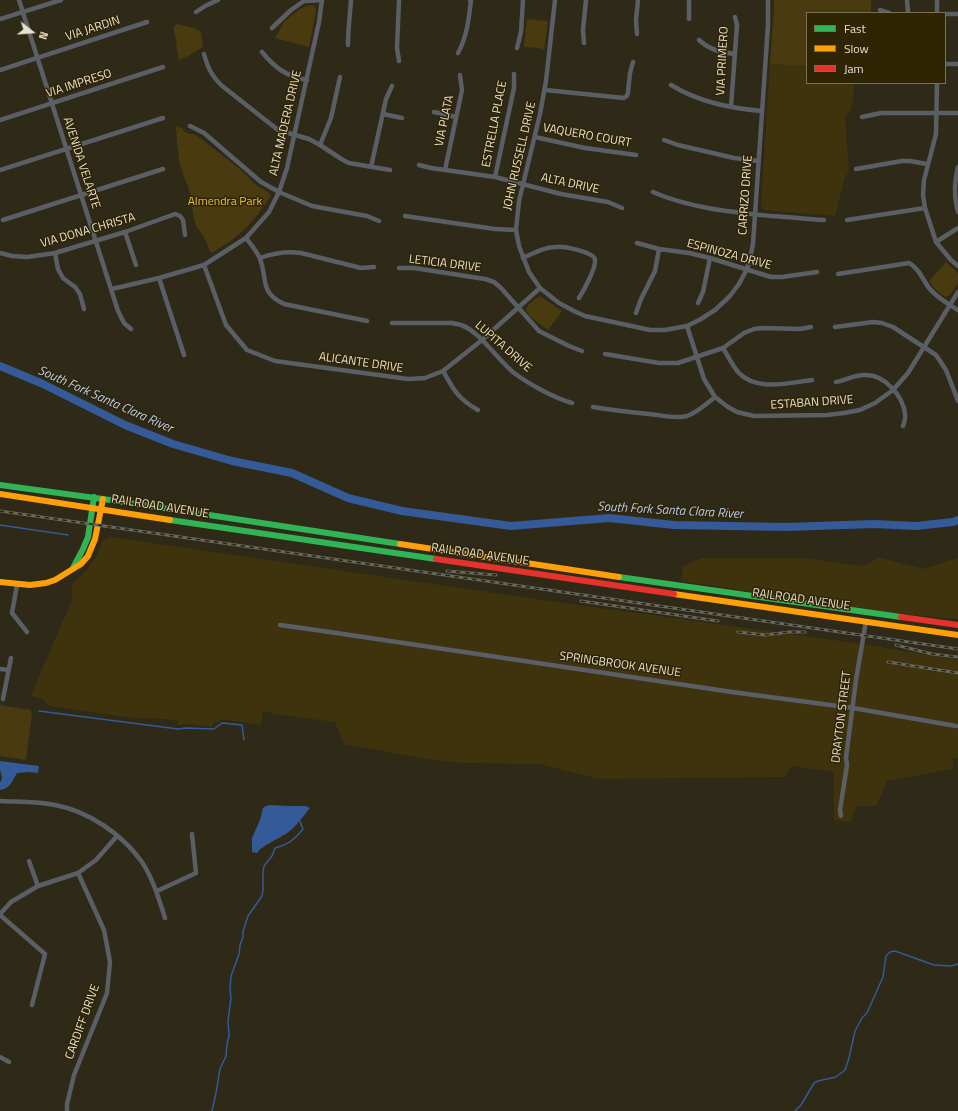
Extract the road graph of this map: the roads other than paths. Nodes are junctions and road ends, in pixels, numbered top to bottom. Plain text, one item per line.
1 (19, 0) edge
2 (61, 0) edge
3 (218, 0) edge
4 (322, 0) edge
5 (351, 0) edge
6 (399, 0) edge
7 (470, 0) edge
8 (523, 0) edge
9 (555, 0) edge
10 (586, 0) edge
11 (638, 0) edge
12 (689, 0) edge
13 (768, 0) edge
14 (907, 0) edge
15 (937, 0) edge
16 (880, 10) dead end
17 (23, 12) junction
18 (196, 12) dead end
19 (886, 12) edge
20 (908, 12) edge
21 (937, 12) edge
22 (946, 14) edge
23 (958, 14) edge
24 (734, 17) dead end
25 (0, 19) edge
26 (689, 19) dead end
27 (147, 22) dead end
28 (272, 28) dead end
29 (637, 34) dead end
30 (700, 40) dead end
31 (584, 43) dead end
32 (348, 45) dead end
33 (517, 48) dead end
34 (262, 52) dead end
35 (458, 53) dead end
36 (204, 54) dead end
37 (735, 54) junction
38 (37, 58) junction
39 (399, 60) dead end
40 (633, 62) dead end
41 (946, 64) edge
42 (958, 64) edge
43 (163, 67) dead end
44 (0, 70) edge
45 (514, 74) dead end
46 (460, 75) dead end
47 (340, 77) dead end
48 (307, 80) junction
49 (671, 84) dead end
50 (937, 84) edge
51 (392, 86) dead end
52 (544, 90) junction
53 (52, 103) junction
54 (731, 106) junction
55 (762, 111) junction
56 (434, 112) dead end
57 (937, 113) junction
58 (958, 113) edge
59 (383, 114) junction
60 (456, 117) junction
61 (862, 117) dead end
62 (163, 118) dead end
63 (402, 118) dead end
64 (0, 120) edge
65 (190, 126) dead end
66 (295, 135) junction
67 (535, 137) junction
68 (664, 140) dead end
69 (320, 145) junction
70 (66, 149) junction
71 (636, 155) dead end
72 (758, 161) junction
73 (928, 164) junction
74 (419, 165) dead end
75 (371, 167) junction
76 (958, 167) edge
77 (163, 169) dead end
78 (856, 169) dead end
79 (0, 170) edge
80 (390, 170) dead end
81 (445, 170) junction
82 (495, 177) junction
83 (523, 184) junction
84 (279, 192) junction
85 (653, 192) dead end
86 (81, 195) junction
87 (622, 208) dead end
88 (925, 208) junction
89 (958, 212) edge
90 (755, 214) junction
91 (405, 216) dead end
92 (3, 220) dead end
93 (824, 220) dead end
94 (847, 220) dead end
95 (379, 221) dead end
96 (958, 228) edge
97 (516, 230) junction
98 (125, 232) junction
99 (185, 235) dead end
100 (246, 238) junction
101 (96, 241) junction
102 (936, 242) junction
103 (637, 244) dead end
104 (659, 249) junction
105 (0, 253) edge
106 (55, 254) junction
107 (260, 258) junction
108 (523, 258) junction
109 (710, 258) junction
110 (136, 265) dead end
111 (204, 265) junction
112 (958, 266) edge
113 (374, 268) dead end
114 (399, 268) dead end
115 (747, 270) junction
116 (817, 272) dead end
117 (838, 274) dead end
118 (159, 278) junction
119 (540, 288) junction
120 (112, 289) junction
121 (958, 292) edge
122 (579, 298) dead end
123 (698, 303) dead end
124 (949, 304) junction
125 (518, 308) junction
126 (84, 309) dead end
127 (958, 310) edge
128 (636, 313) dead end
129 (367, 321) dead end
130 (392, 323) dead end
131 (687, 326) junction
132 (810, 327) dead end
133 (835, 327) dead end
134 (131, 329) dead end
135 (650, 330) joint
136 (482, 340) junction
137 (924, 347) junction
138 (723, 348) junction
139 (582, 351) dead end
140 (605, 354) dead end
141 (184, 355) dead end
142 (697, 356) junction
143 (443, 371) junction
144 (812, 380) dead end
145 (836, 382) dead end
146 (893, 390) junction
147 (715, 397) junction
148 (958, 401) edge
149 (572, 403) dead end
150 (593, 406) dead end
151 (478, 410) dead end
152 (903, 426) dead end
153 (0, 485) edge
154 (0, 494) edge
155 (94, 497) junction
156 (102, 499) junction
157 (92, 508) junction
158 (101, 509) junction
159 (73, 568) junction
160 (648, 580) junction
161 (0, 582) edge
162 (606, 584) junction
163 (17, 585) junction
164 (866, 621) junction
165 (280, 625) dead end
166 (958, 625) edge
167 (27, 632) dead end
168 (958, 635) edge
169 (11, 658) dead end
170 (0, 669) edge
171 (9, 670) junction
172 (3, 699) dead end
173 (853, 708) junction
174 (956, 726) dead end
175 (0, 801) edge
176 (841, 816) dead end
177 (192, 834) dead end
178 (117, 836) junction
179 (29, 861) dead end
180 (78, 873) junction
181 (38, 886) junction
182 (157, 891) junction
183 (0, 914) edge
184 (165, 918) dead end
185 (32, 1005) dead end
186 (0, 1057) edge
187 (9, 1062) dead end
188 (67, 1111) edge

1 - 17 street, AVENIDA VELARTE
2 - 17 street
3 - 18 street
4 - 28 street
4 - 48 street, ALTA MADERA DRIVE
5 - 32 street
6 - 39 street
7 - 35 street
8 - 33 street
9 - 52 street, JOHN RUSSELL DRIVE
10 - 31 street
11 - 29 street
12 - 26 street
13 - 55 street, CARRIZO DRIVE
14 - 20 street
15 - 21 street
16 - 19 street
17 - 25 street
17 - 38 street, AVENIDA VELARTE
22 - 23 street
24 - 37 street, VIA PRIMERO
27 - 38 street, VIA JARDIN
30 - 37 street
34 - 48 street
36 - 66 street
37 - 54 street, VIA PRIMERO
38 - 44 street, VIA JARDIN
38 - 53 street, AVENIDA VELARTE
40 - 52 street
41 - 42 street
43 - 53 street, VIA IMPRESO
45 - 82 street, ESTRELLA PLACE
46 - 60 street, VIA PLATA
47 - 69 street
48 - 66 street, ALTA MADERA DRIVE
49 - 54 street
50 - 57 street
51 - 59 street
52 - 67 street, JOHN RUSSELL DRIVE
53 - 64 street, VIA IMPRESO
53 - 70 street, AVENIDA VELARTE
54 - 55 street
55 - 72 street, CARRIZO DRIVE
56 - 60 street
57 - 58 street
57 - 61 street
57 - 73 street
59 - 63 street
59 - 75 street
60 - 81 street, VIA PLATA
62 - 70 street
65 - 84 street
66 - 69 street
66 - 84 street, ALTA MADERA DRIVE
67 - 71 street, VAQUERO COURT
67 - 83 street, JOHN RUSSELL DRIVE
68 - 72 street
69 - 75 street
70 - 79 street
70 - 86 street, AVENIDA VELARTE
72 - 90 street, CARRIZO DRIVE
73 - 78 street
73 - 88 street
74 - 81 street, ALTA DRIVE
75 - 80 street
76 - 89 street
77 - 86 street
81 - 82 street, ALTA DRIVE
82 - 83 street, ALTA DRIVE
83 - 87 street, ALTA DRIVE
83 - 97 street, JOHN RUSSELL DRIVE
84 - 95 street
84 - 100 street, ALTA MADERA DRIVE
85 - 90 street
86 - 92 street
86 - 101 street, AVENIDA VELARTE
88 - 94 street
88 - 102 street
90 - 93 street
90 - 115 street, CARRIZO DRIVE
91 - 97 street
96 - 102 street
97 - 108 street, JOHN RUSSELL DRIVE
98 - 99 street, VIA DONA CHRISTA
98 - 101 street, VIA DONA CHRISTA
98 - 110 street
100 - 107 street
100 - 111 street, ALTA MADERA DRIVE
101 - 106 street, VIA DONA CHRISTA
101 - 120 street, AVENIDA VELARTE
102 - 112 street
103 - 104 street, ESPINOZA DRIVE
104 - 109 street, ESPINOZA DRIVE
104 - 128 street
105 - 106 street, VIA DONA CHRISTA
106 - 126 street
107 - 113 street
107 - 129 street
108 - 119 street, JOHN RUSSELL DRIVE
108 - 122 street
109 - 115 street, ESPINOZA DRIVE
109 - 123 street
111 - 118 street, ALTA MADERA DRIVE
111 - 143 street, ALICANTE DRIVE
114 - 125 street, LETICIA DRIVE
115 - 116 street, ESPINOZA DRIVE
115 - 131 street, CARRIZO DRIVE
117 - 124 street
118 - 120 street, ALTA MADERA DRIVE
118 - 141 street
119 - 125 street, ALICANTE DRIVE
119 - 135 street, JOHN RUSSELL DRIVE
120 - 134 street, AVENIDA VELARTE
121 - 124 street, ESTABAN DRIVE
124 - 127 street
124 - 137 street, ESTABAN DRIVE
125 - 136 street, ALICANTE DRIVE
125 - 139 street, LETICIA DRIVE
130 - 136 street, LUPITA DRIVE
131 - 135 street, CARRIZO DRIVE
131 - 142 street, ESTABAN DRIVE
132 - 138 street
133 - 137 street
136 - 143 street, ALICANTE DRIVE
136 - 149 street, LUPITA DRIVE
137 - 146 street, ESTABAN DRIVE
137 - 148 street
138 - 142 street
138 - 144 street
140 - 142 street
142 - 147 street, ESTABAN DRIVE
143 - 151 street
145 - 146 street
146 - 147 street, ESTABAN DRIVE
146 - 152 street
147 - 150 street
153 - 155 main road, RAILROAD AVENUE
154 - 157 main road, RAILROAD AVENUE
155 - 156 main road, RAILROAD AVENUE
155 - 157 main road
156 - 158 main road
156 - 160 main road, RAILROAD AVENUE
157 - 158 main road, RAILROAD AVENUE
157 - 159 main road
158 - 159 main road
158 - 162 main road, RAILROAD AVENUE
159 - 163 main road
160 - 162 main road
160 - 166 main road, RAILROAD AVENUE
161 - 163 main road
162 - 164 main road, RAILROAD AVENUE
163 - 167 street
164 - 168 main road, RAILROAD AVENUE
164 - 173 street, DRAYTON STREET
165 - 173 street, SPRINGBROOK AVENUE
169 - 171 street
170 - 171 street
171 - 172 street
173 - 174 street, SPRINGBROOK AVENUE
173 - 176 street, DRAYTON STREET
175 - 178 street
177 - 182 street
178 - 180 street
178 - 182 street
179 - 181 street
180 - 181 street
180 - 188 street, CARDIFF DRIVE
181 - 183 street
182 - 184 street
183 - 185 street
186 - 187 street

